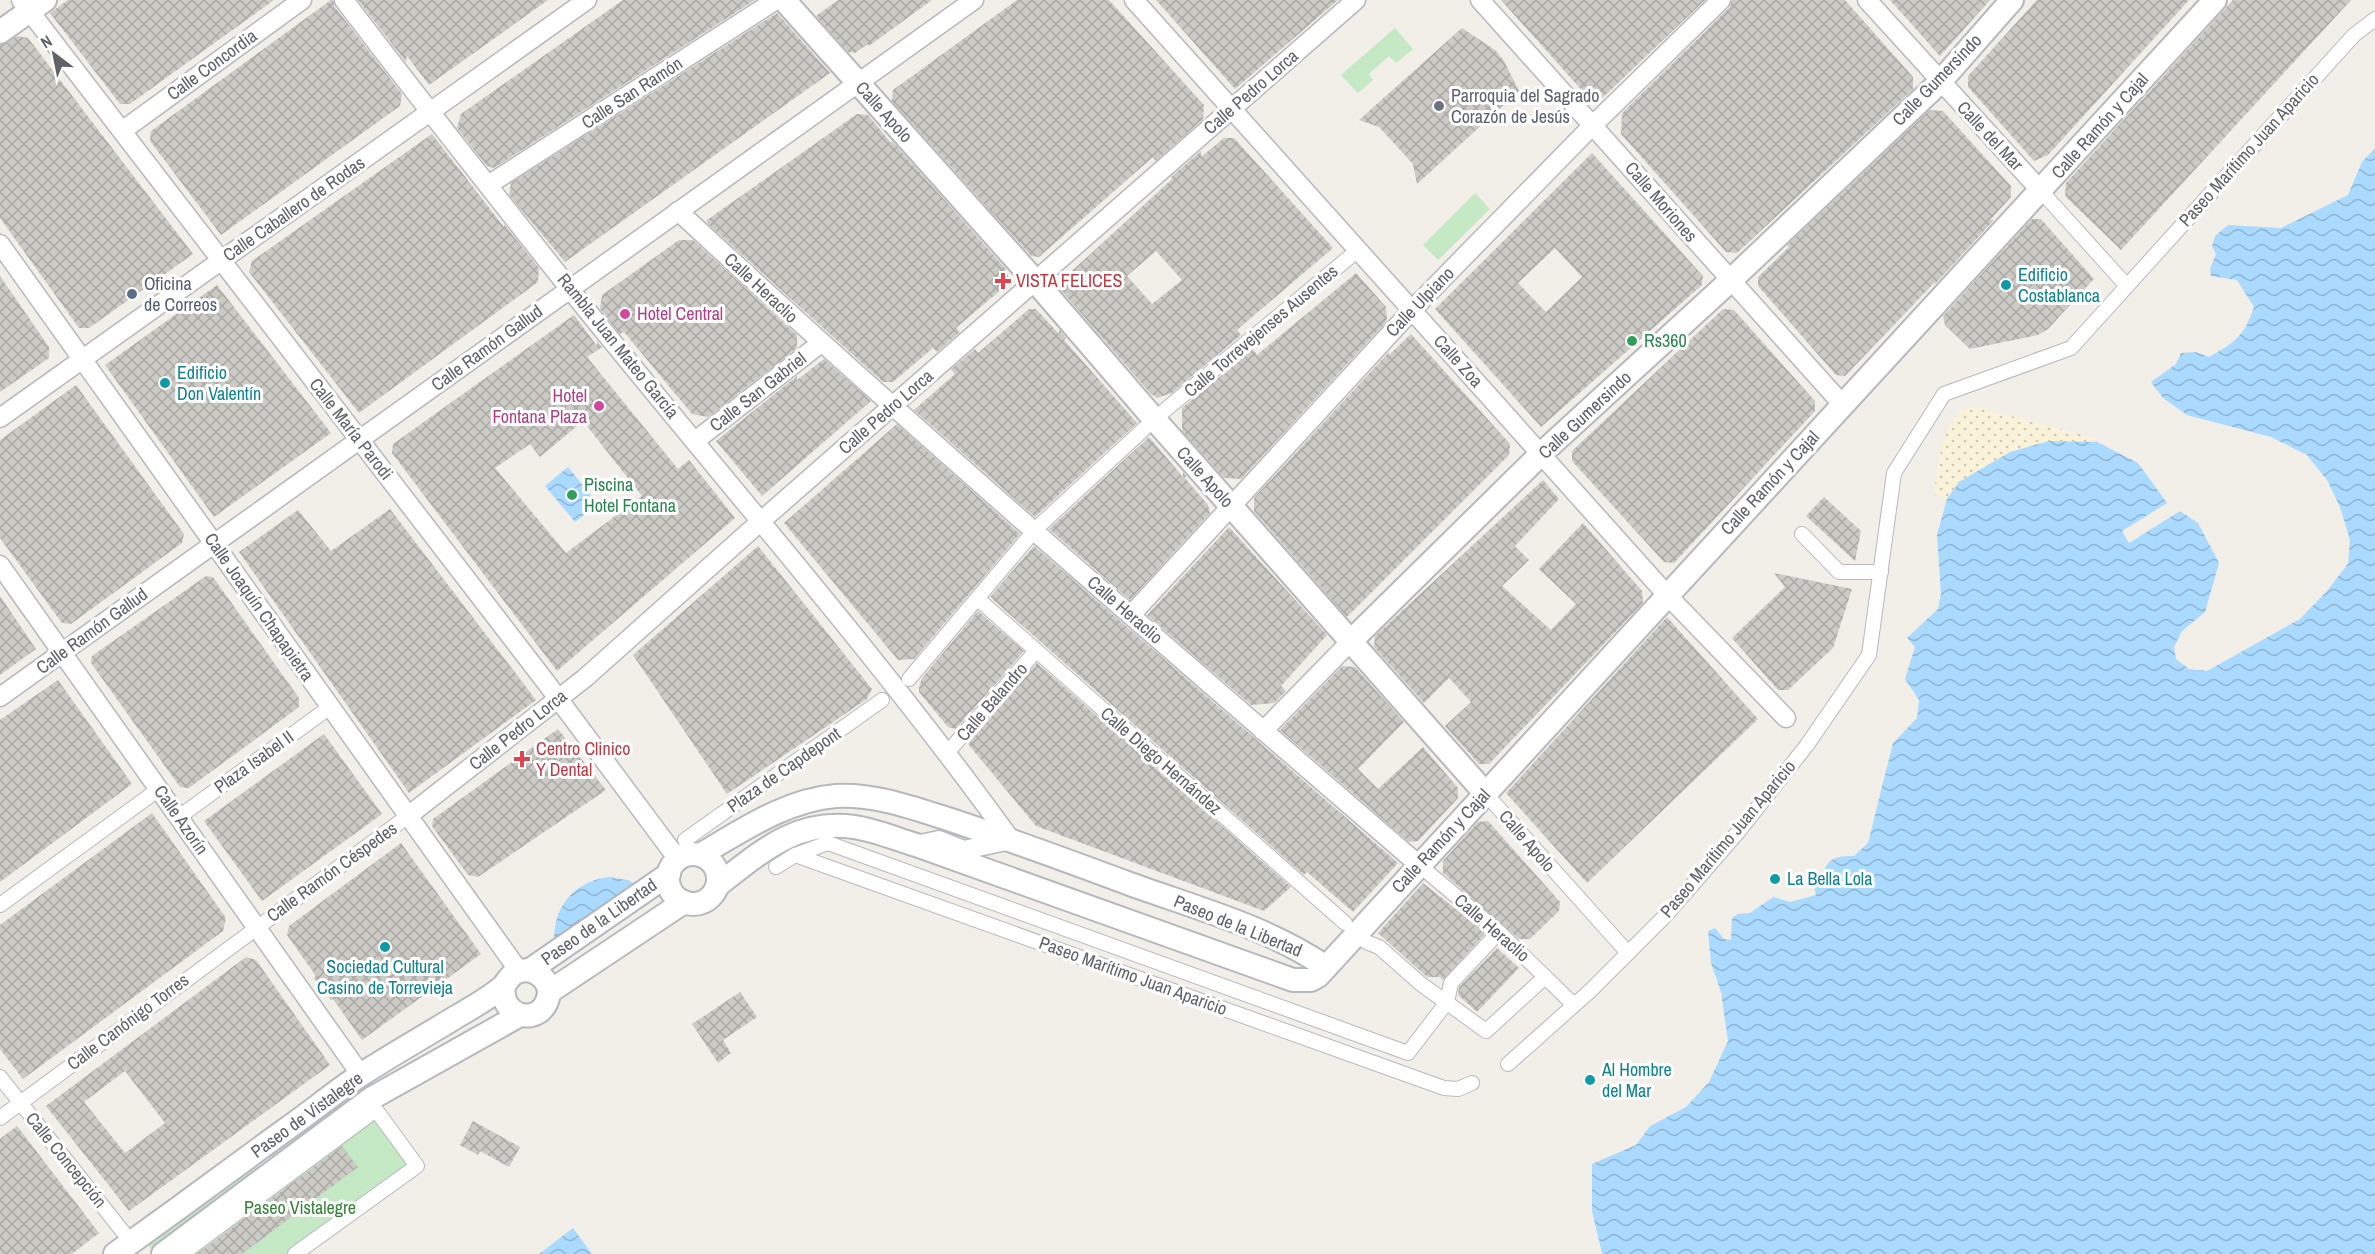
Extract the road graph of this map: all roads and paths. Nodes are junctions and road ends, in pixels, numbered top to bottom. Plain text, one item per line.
1 (302, 0) edge
2 (344, 0) edge
3 (587, 0) edge
4 (776, 0) edge
5 (784, 0) edge
6 (974, 0) edge
7 (1134, 0) edge
8 (1356, 0) edge
9 (1480, 0) edge
10 (1721, 0) edge
11 (1867, 0) edge
12 (2012, 0) edge
13 (2215, 0) edge
14 (32, 4) edge
15 (2375, 19) edge
16 (0, 32) edge
17 (1940, 82) junction
18 (857, 83) junction
19 (1232, 110) junction
20 (430, 112) junction
21 (1593, 125) junction
22 (122, 131) junction
23 (488, 185) junction
24 (2041, 191) junction
25 (678, 211) junction
26 (0, 244) edge
27 (1358, 250) junction
28 (222, 260) junction
29 (1730, 281) junction
30 (1036, 282) junction
31 (2126, 285) junction
32 (570, 288) junction
33 (1412, 310) junction
34 (821, 343) junction
35 (83, 359) junction
36 (1842, 404) junction
37 (893, 406) junction
38 (1164, 411) dead end
39 (0, 418) edge
40 (1145, 428) dead end
41 (359, 440) junction
42 (695, 441) junction
43 (1542, 453) junction
44 (1231, 506) junction
45 (761, 520) junction
46 (1041, 524) dead end
47 (1802, 534) dead end
48 (1029, 537) dead end
49 (214, 544) junction
50 (0, 565) edge
51 (1881, 572) junction
52 (1667, 595) junction
53 (978, 599) junction
54 (1131, 615) junction
55 (1351, 641) junction
56 (1036, 651) junction
57 (62, 652) junction
58 (896, 689) junction
59 (0, 697) edge
60 (559, 700) junction
61 (330, 707) junction
62 (1786, 718) dead end
63 (1263, 731) junction
64 (947, 753) junction
65 (159, 789) junction
66 (1485, 793) junction
67 (408, 816) junction
68 (179, 817) junction
69 (1011, 840) junction
70 (916, 845) junction
71 (795, 855) junction
72 (684, 857) junction
73 (1419, 865) junction
74 (776, 867) dead end
75 (718, 885) junction
76 (684, 902) junction
77 (0, 905) edge
78 (1345, 923) dead end
79 (257, 927) junction
80 (1499, 932) junction
81 (1366, 942) dead end
82 (1628, 952) junction
83 (1326, 967) junction
84 (518, 976) junction
85 (1545, 976) junction
86 (549, 992) junction
87 (1447, 1002) junction
88 (1574, 1005) junction
89 (520, 1015) junction
90 (1508, 1064) dead end
91 (362, 1075) junction
92 (0, 1077) edge
93 (1472, 1083) dead end
94 (20, 1103) junction
95 (0, 1118) edge
96 (123, 1248) edge
97 (162, 1254) edge
98 (182, 1254) edge
99 (295, 1254) edge

1 - 22 street, Calle Concordia
2 - 20 street, Rambla Juan Mateo García
3 - 20 street, Calle Caballero de Rodas
4 - 23 street, Calle San Ramón
5 - 18 street, Calle Apolo
6 - 18 street, Calle Ramón Gallud
7 - 19 street, Calle Zoa
8 - 19 street, Calle Pedro Lorca
9 - 21 street, Calle Moriones
10 - 21 street, Calle Ulpiano
11 - 17 street, Calle del Mar
12 - 17 street, Calle Gumersindo
13 - 24 street, Calle Ramón y Cajal
14 - 16 street
14 - 22 street, Calle María Parodi
15 - 31 street, Paseo Marítimo Juan Aparicio
17 - 24 street, Calle del Mar
17 - 29 street, Calle Gumersindo
18 - 25 street, Calle Ramón Gallud
18 - 30 street, Calle Apolo
19 - 27 street, Calle Zoa
19 - 30 street, Calle Pedro Lorca
20 - 23 street, Rambla Juan Mateo García
20 - 28 street, Calle Caballero de Rodas
21 - 29 street, Calle Moriones
21 - 33 street, Calle Ulpiano
22 - 28 street, Calle María Parodi
23 - 32 street, Rambla Juan Mateo García
24 - 31 street
24 - 36 street, Calle Ramón y Cajal
25 - 32 street, Calle Ramón Gallud
25 - 34 street, Calle Heraclio
26 - 35 street, Calle Joaquín Chapapietra
27 - 33 street, Calle Zoa
27 - 38 street, Calle Torrevejenses Ausentes
28 - 35 street, Calle Caballero de Rodas
28 - 41 street, Calle María Parodi
29 - 36 street, Calle Moriones
29 - 43 street, Calle Gumersindo
30 - 37 street, Calle Pedro Lorca
30 - 44 street, Calle Apolo
31 - 51 street, Paseo Marítimo Juan Aparicio
32 - 41 street, Calle Ramón Gallud
32 - 42 street, Rambla Juan Mateo García
33 - 43 street, Calle Zoa
33 - 44 street, Calle Ulpiano
34 - 37 street, Calle Heraclio
34 - 42 street, Calle San Gabriel
35 - 39 street, Calle Caballero de Rodas
35 - 49 street, Calle Joaquín Chapapietra
36 - 52 street, Calle Ramón y Cajal
37 - 45 street, Calle Pedro Lorca
37 - 54 street, Calle Heraclio
40 - 46 street
41 - 49 street, Calle Ramón Gallud
41 - 60 street, Calle María Parodi
42 - 45 street, Rambla Juan Mateo García
43 - 52 street, Calle Zoa
43 - 55 street, Calle Gumersindo
44 - 54 street, Calle Ulpiano
44 - 55 street, Calle Apolo
45 - 58 street, Rambla Juan Mateo García
45 - 60 street, Calle Pedro Lorca
47 - 51 street
48 - 53 street
49 - 57 street, Calle Ramón Gallud
49 - 61 street, Calle Joaquín Chapapietra
50 - 57 street, Calle Azorín
51 - 82 street, Paseo Marítimo Juan Aparicio
52 - 62 street, Calle Zoa
52 - 66 street, Calle Ramón y Cajal
53 - 56 street, Calle Diego Hernández
53 - 58 street
54 - 63 street, Calle Heraclio
55 - 63 street, Calle Gumersindo
55 - 66 street, Calle Apolo
56 - 64 street, Calle Balandro
56 - 78 street, Calle Diego Hernández
57 - 59 street, Calle Ramón Gallud
57 - 65 street, Calle Azorín
58 - 64 street
58 - 72 street, Plaza de Capdepont
60 - 67 street, Calle Pedro Lorca
60 - 72 street, Calle María Parodi
61 - 67 street, Calle Joaquín Chapapietra
61 - 68 street, Plaza Isabel II
63 - 73 street, Calle Heraclio
64 - 69 street
65 - 68 street, Calle Azorín
65 - 77 street
66 - 73 street, Calle Ramón y Cajal
66 - 82 street, Calle Apolo
67 - 79 street, Calle Ramón Céspedes
67 - 84 street, Calle Joaquín Chapapietra
68 - 79 street, Calle Azorín
69 - 70 street
69 - 72 street, Paseo de la Libertad
69 - 83 street, Paseo de la Libertad
70 - 75 street, Paseo de la Libertad
70 - 83 street, Paseo de la Libertad
71 - 74 street
71 - 87 street
71 - 93 street, Paseo Marítimo Juan Aparicio
72 - 75 street
72 - 76 street, Paseo de la Libertad
72 - 84 street, Paseo de la Libertad
73 - 80 street, Calle Heraclio
73 - 83 street, Calle Ramón y Cajal
75 - 76 street, Paseo de la Libertad
76 - 86 street, Paseo de la Libertad
79 - 91 street, Calle Azorín
79 - 94 street, Calle Canónigo Torres
80 - 85 street, Calle Heraclio
80 - 87 street
81 - 87 street
82 - 88 street, Paseo Marítimo Juan Aparicio
84 - 86 street
84 - 89 street
84 - 91 street, Paseo de Vistalegre
85 - 87 street
85 - 88 street, Calle Heraclio
86 - 89 street, Paseo de Vistalegre
88 - 90 street, Paseo Marítimo Juan Aparicio
89 - 97 street, Paseo de Vistalegre
91 - 96 street, Paseo de Vistalegre
92 - 94 street, Calle Concepción
94 - 95 street, Calle Canónigo Torres
94 - 96 street, Calle Concepción
98 - 99 street

